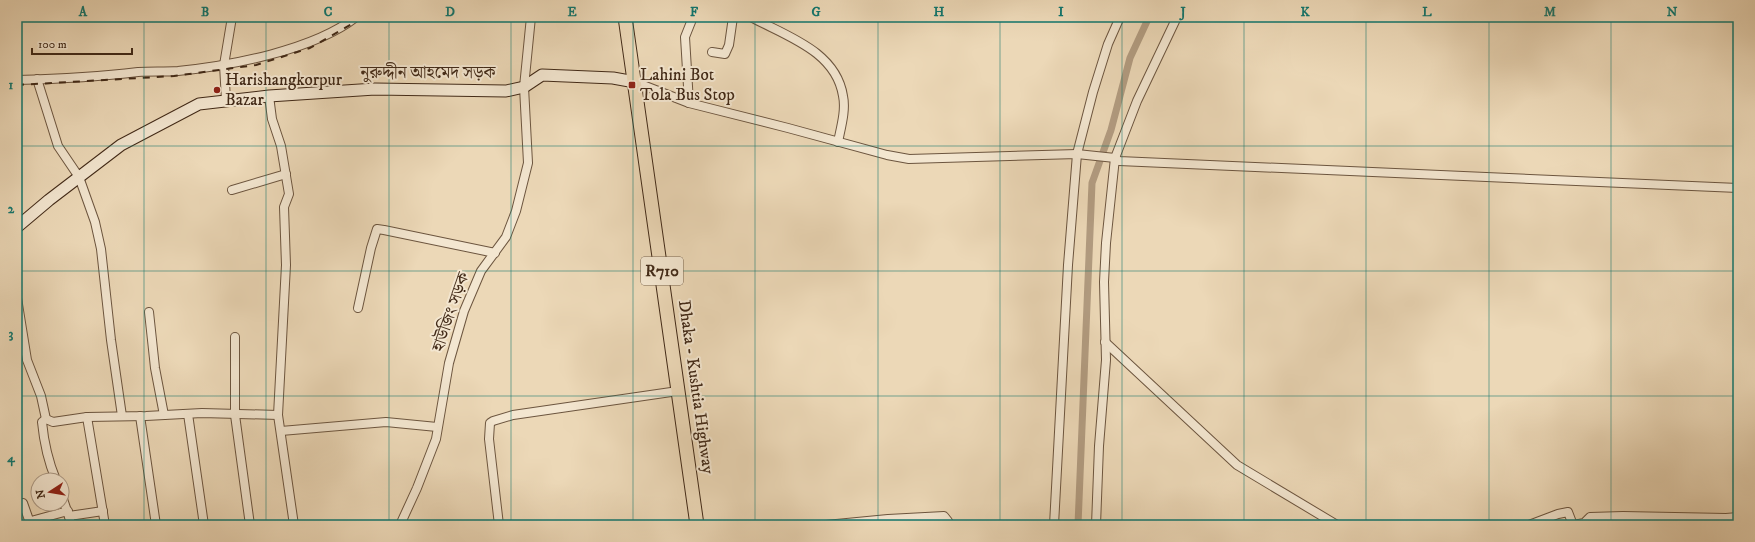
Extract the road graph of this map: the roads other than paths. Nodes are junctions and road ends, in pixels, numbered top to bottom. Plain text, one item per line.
1 (232, 17) edge
2 (356, 17) edge
3 (531, 17) edge
4 (625, 17) edge
5 (693, 17) edge
6 (733, 17) edge
7 (751, 17) edge
8 (1120, 17) edge
9 (1177, 17) edge
10 (712, 52) dead end
11 (224, 65) junction
12 (37, 79) junction
13 (17, 80) edge
14 (635, 82) junction
15 (524, 87) junction
16 (269, 96) junction
17 (226, 100) junction
18 (689, 103) junction
19 (838, 142) junction
20 (1077, 154) junction
21 (1115, 158) junction
22 (286, 174) junction
23 (79, 177) junction
24 (1738, 188) edge
25 (232, 190) dead end
26 (17, 227) edge
27 (495, 254) junction
28 (17, 298) edge
29 (358, 308) dead end
30 (149, 312) dead end
31 (235, 337) dead end
32 (1105, 342) junction
33 (678, 391) junction
34 (188, 414) junction
35 (278, 414) junction
36 (164, 415) junction
37 (235, 415) junction
38 (122, 416) junction
39 (140, 416) junction
40 (87, 417) junction
41 (46, 419) junction
42 (437, 427) junction
43 (281, 431) junction
44 (52, 472) edge
45 (23, 503) dead end
46 (103, 511) junction
47 (68, 512) edge
48 (70, 517) junction
49 (1738, 517) edge
50 (870, 523) edge
51 (105, 525) edge
52 (156, 525) edge
53 (204, 525) edge
54 (250, 525) edge
55 (294, 525) edge
56 (400, 525) edge
57 (499, 525) edge
58 (697, 525) edge
59 (826, 525) edge
60 (949, 525) edge
61 (1054, 525) edge
62 (1096, 525) edge
63 (1337, 525) edge
64 (1529, 525) edge
65 (1574, 525) edge

1 - 11 street
2 - 11 street
3 - 15 street, হাউজিং সড়ক
4 - 14 main road, Dhaka - Kushtia Highway / R710
5 - 18 street
6 - 10 street
7 - 19 street
8 - 20 street
9 - 21 street
11 - 12 street
11 - 17 street
12 - 13 street
12 - 23 street
14 - 15 main road, নুরুদ্দীন আহমেদ সড়ক
14 - 18 street
14 - 33 main road, Dhaka - Kushtia Highway / R710
15 - 16 main road, নুরুদ্দীন আহমেদ সড়ক
15 - 27 street, হাউজিং সড়ক
16 - 17 main road, নুরুদ্দীন আহমেদ সড়ক
16 - 22 street
17 - 23 main road, নুরুদ্দীন আহমেদ সড়ক
18 - 19 street
19 - 20 street
20 - 21 street
20 - 61 street
21 - 24 street
21 - 32 street
22 - 25 street
22 - 35 street
23 - 26 main road, নুরুদ্দীন আহমেদ সড়ক
23 - 38 street
27 - 29 street
27 - 42 street, হাউজিং সড়ক
28 - 41 street
30 - 36 street
31 - 37 street
32 - 62 street
32 - 63 street
33 - 57 street
33 - 58 main road, Dhaka - Kushtia Highway / R710
34 - 36 street
34 - 37 street
34 - 53 street
35 - 37 street
35 - 43 street
36 - 39 street
37 - 54 street
38 - 39 street
38 - 40 street
39 - 52 street
40 - 41 street
40 - 46 street
41 - 44 street
42 - 43 street
42 - 56 street, হাউজিং সড়ক
43 - 55 street
45 - 48 street
46 - 48 street
46 - 51 street
47 - 48 street
49 - 65 street
50 - 59 street
50 - 60 street
64 - 65 street

